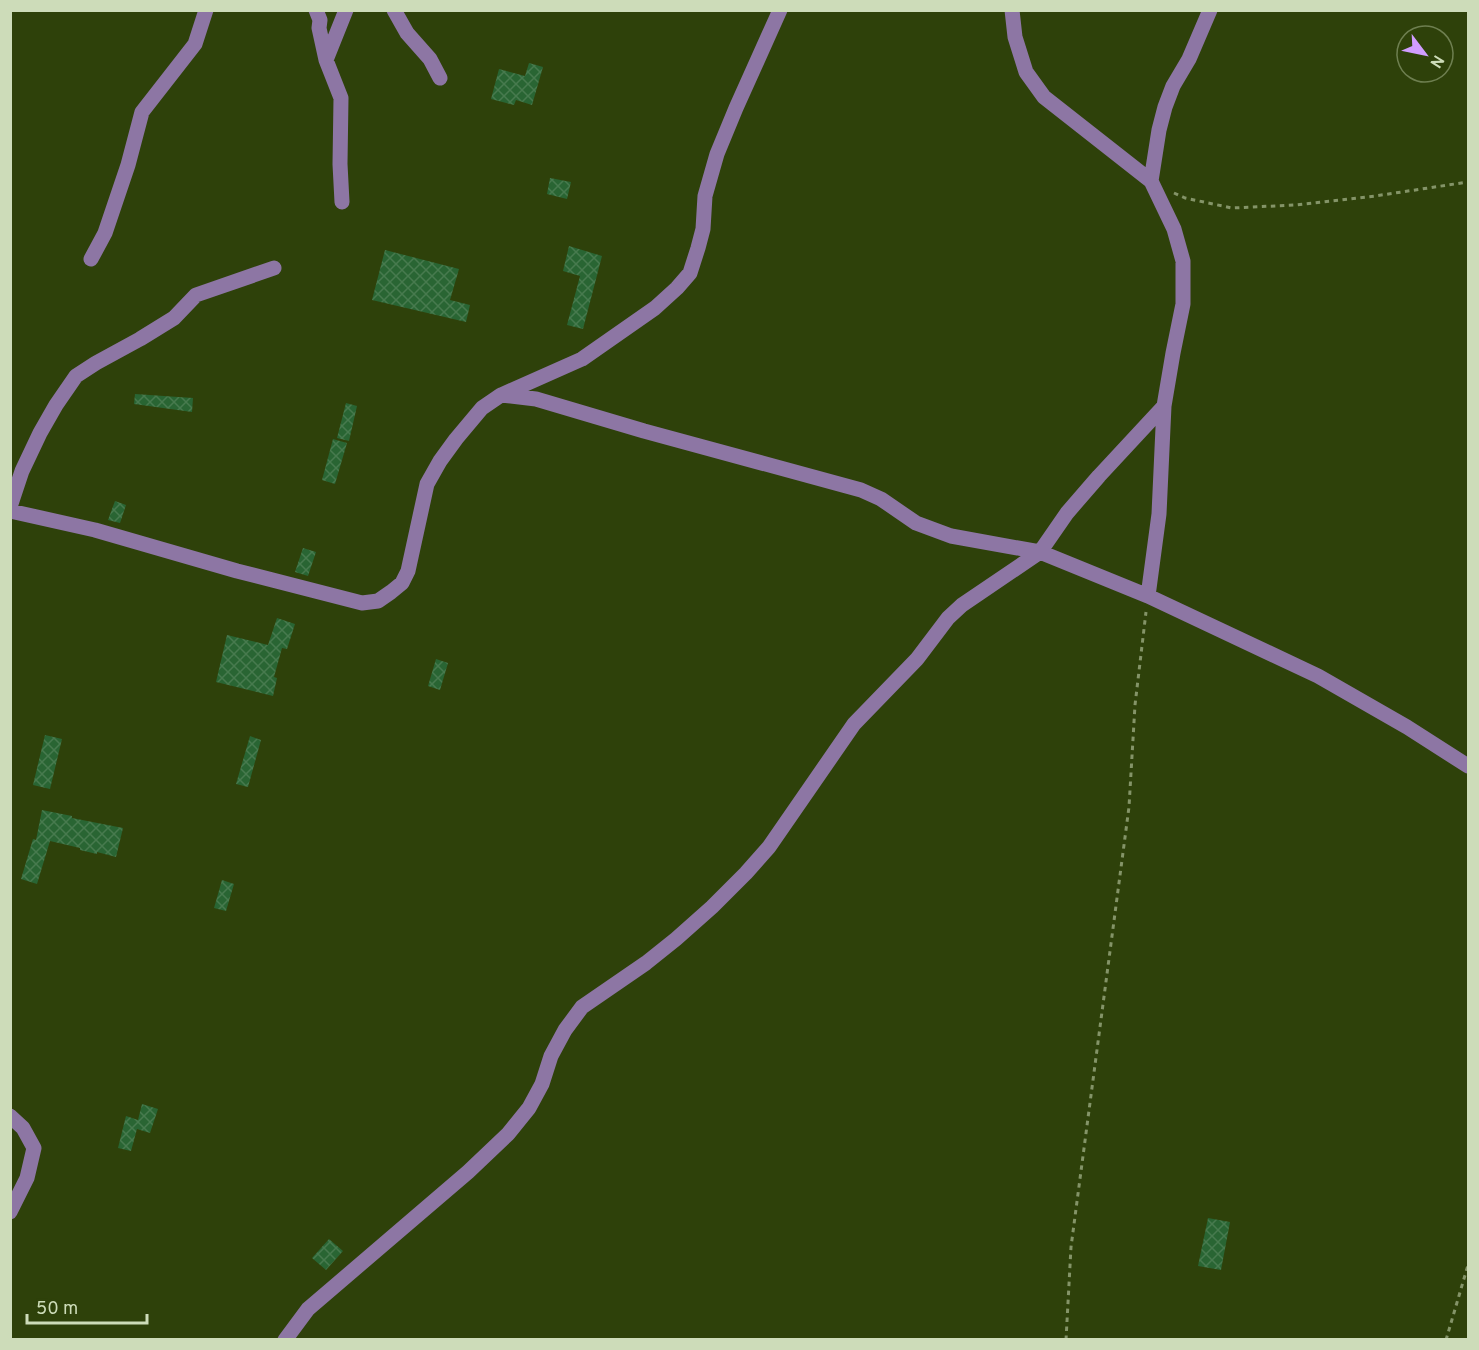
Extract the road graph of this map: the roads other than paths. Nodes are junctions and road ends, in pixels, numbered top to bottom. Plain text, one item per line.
1 (206, 10) edge
2 (316, 10) edge
3 (346, 10) edge
4 (394, 10) edge
5 (780, 10) edge
6 (1012, 10) edge
7 (1210, 10) edge
8 (326, 60) junction
9 (440, 78) dead end
10 (1151, 181) junction
11 (342, 202) dead end
12 (91, 259) dead end
13 (274, 268) dead end
14 (501, 395) junction
15 (1164, 406) junction
16 (10, 507) edge
17 (10, 512) edge
18 (1040, 552) junction
19 (1148, 596) junction
20 (1468, 766) edge
21 (10, 1116) edge
22 (10, 1212) edge
23 (285, 1340) edge

1 - 12 street
2 - 8 street
3 - 8 street
4 - 9 street
5 - 14 street
6 - 10 street
7 - 10 street
8 - 11 street
10 - 15 street
13 - 16 street
14 - 17 street
14 - 18 street
15 - 18 street
15 - 19 street
18 - 19 street
18 - 23 street
19 - 20 street
21 - 22 street

